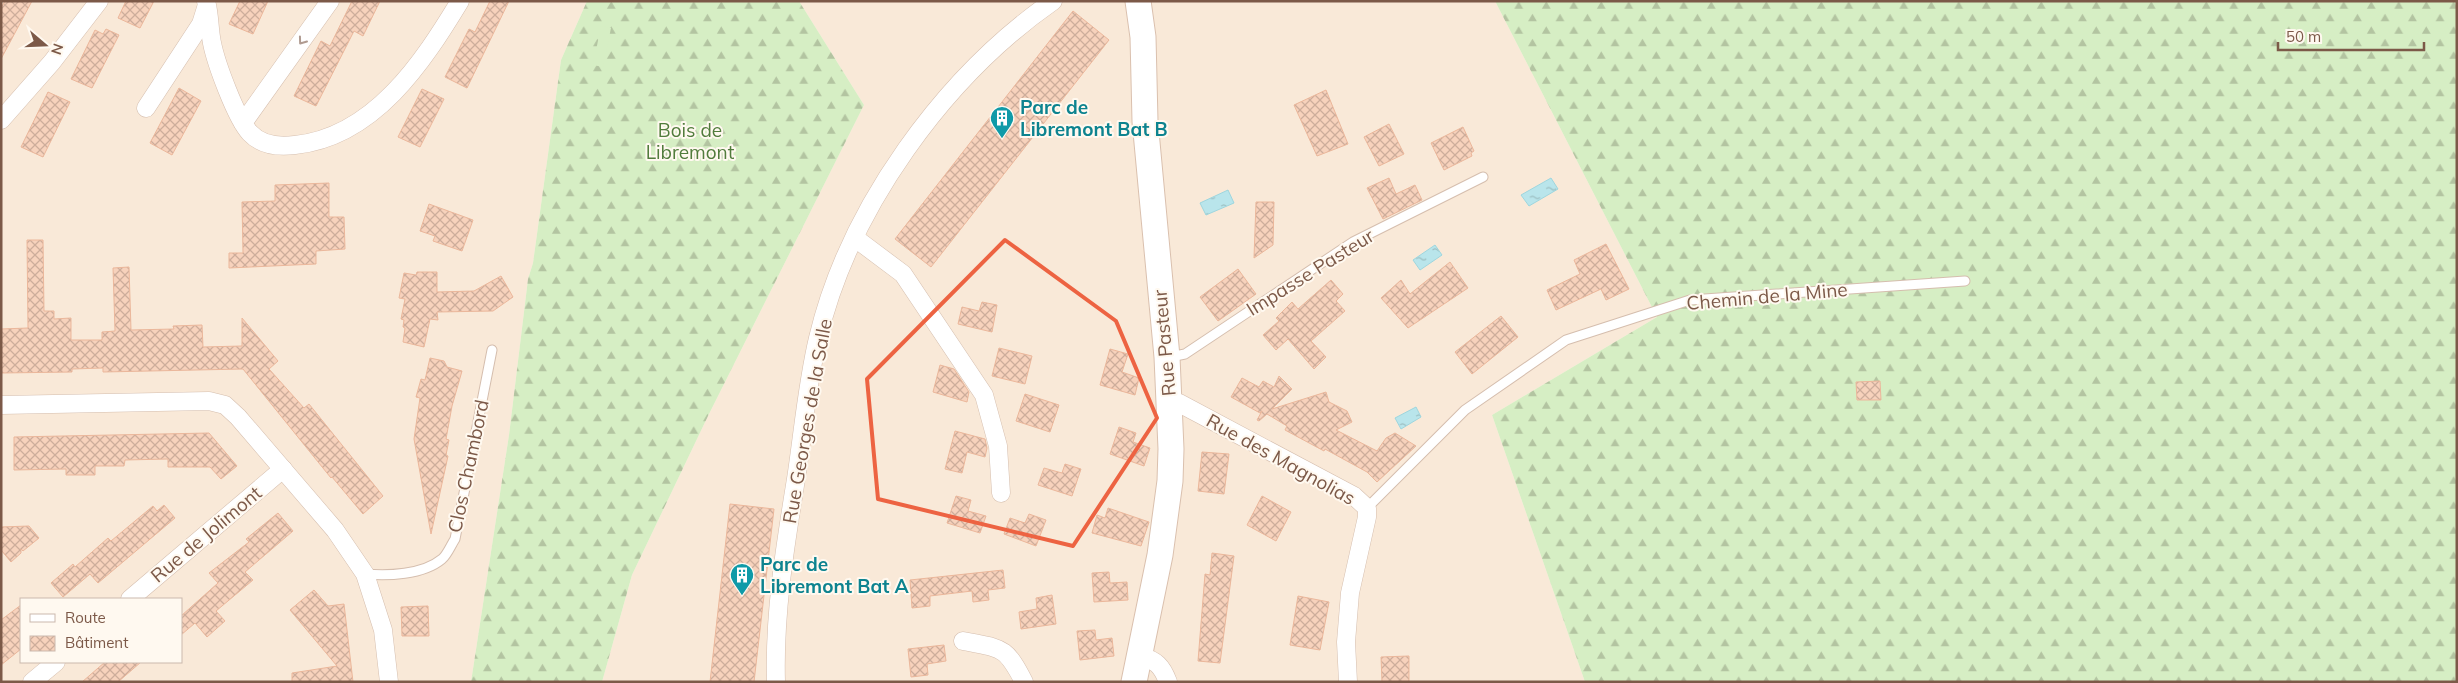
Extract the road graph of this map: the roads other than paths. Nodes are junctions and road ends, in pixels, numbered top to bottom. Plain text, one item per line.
1 (99, 1) edge
2 (330, 1) edge
3 (460, 1) edge
4 (1053, 1) edge
5 (1138, 1) edge
6 (207, 2) edge
7 (146, 108) dead end
8 (1, 120) edge
9 (242, 122) junction
10 (1483, 177) dead end
11 (855, 238) junction
12 (1965, 281) dead end
13 (492, 350) dead end
14 (1167, 357) junction
15 (1169, 403) junction
16 (1, 405) edge
17 (283, 469) junction
18 (1001, 494) dead end
19 (1367, 508) junction
20 (365, 574) junction
21 (131, 598) edge
22 (963, 641) dead end
23 (1140, 656) junction
24 (55, 663) edge
25 (32, 682) edge
26 (389, 682) edge
27 (776, 682) edge
28 (1024, 682) edge
29 (1134, 682) edge
30 (1168, 682) edge
31 (1348, 682) edge

1 - 8 street
2 -> 9 street
3 - 9 street
4 - 11 street, Rue Georges de la Salle
5 - 14 street, Rue Pasteur
6 - 7 street
6 - 9 street
10 - 14 lane, Impasse Pasteur
11 - 18 street
11 - 27 street, Rue Georges de la Salle
12 - 19 lane, Chemin de la Mine
13 - 20 lane, Clos Chambord
14 - 15 street, Rue Pasteur
15 - 19 street, Rue des Magnolias
15 - 23 street, Rue Pasteur
16 - 17 street
17 - 20 street
17 - 21 street, Rue de Jolimont
19 - 31 street, Rue des Magnolias
20 - 26 street
22 - 28 street
23 - 29 street, Rue Pasteur
23 - 30 street
24 - 25 street

